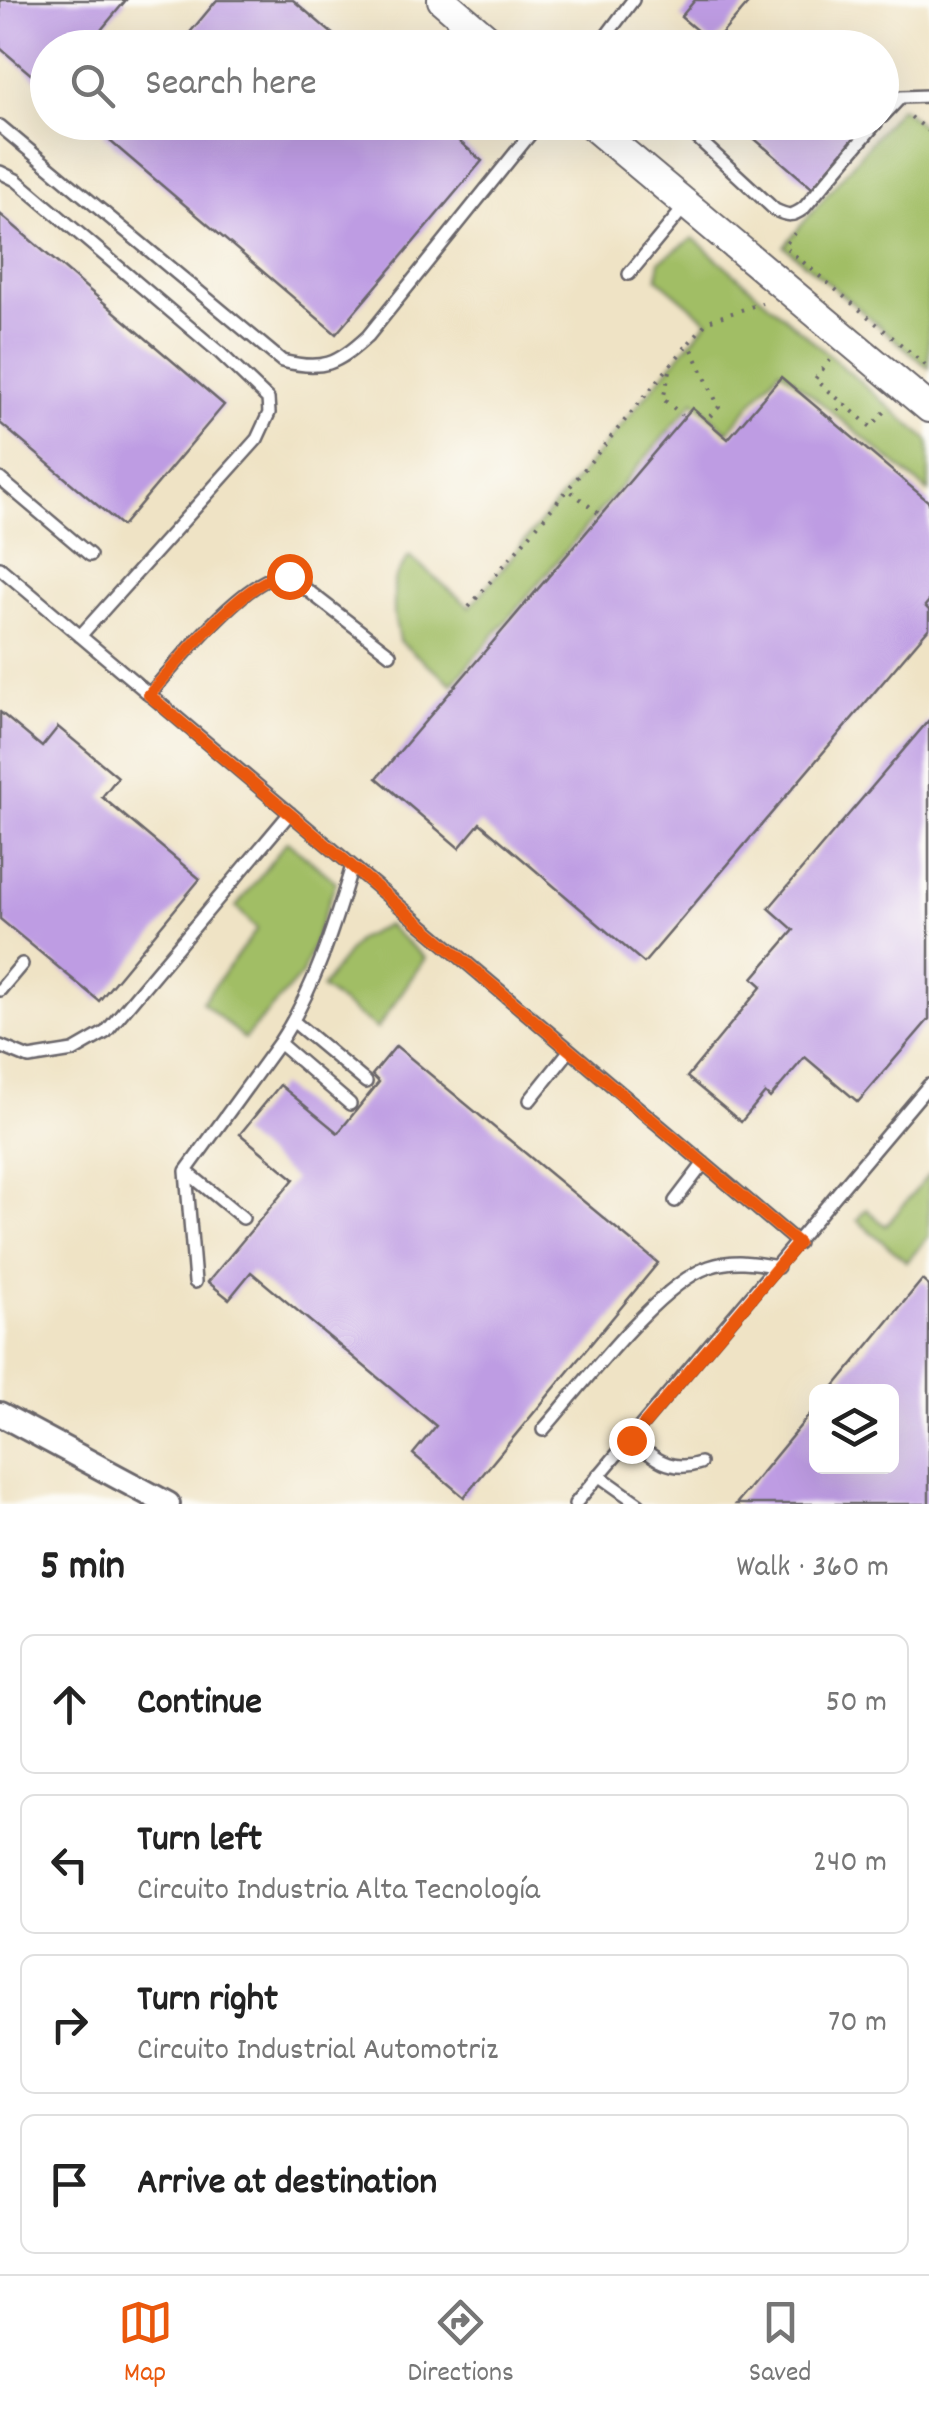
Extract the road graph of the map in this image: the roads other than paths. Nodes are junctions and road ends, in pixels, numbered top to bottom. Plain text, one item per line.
1 (442, 0) edge
2 (633, 0) edge
3 (477, 30) edge
4 (610, 30) edge
5 (929, 96) edge
6 (899, 100) edge
7 (0, 126) edge
8 (526, 140) edge
9 (610, 140) edge
10 (699, 140) edge
11 (862, 140) edge
12 (0, 172) edge
13 (687, 204) junction
14 (629, 274) dead end
15 (929, 408) edge
16 (0, 479) edge
17 (90, 555) dead end
18 (0, 568) edge
19 (80, 636) junction
20 (390, 654) dead end
21 (149, 695) junction
22 (290, 813) junction
23 (352, 866) junction
24 (22, 964) dead end
25 (0, 990) edge
26 (294, 1022) junction
27 (279, 1043) junction
28 (0, 1046) edge
29 (570, 1050) junction
30 (366, 1082) dead end
31 (929, 1086) edge
32 (530, 1100) dead end
33 (350, 1104) dead end
34 (704, 1164) junction
35 (186, 1171) junction
36 (675, 1201) dead end
37 (244, 1218) dead end
38 (798, 1243) junction
39 (778, 1267) junction
40 (195, 1282) dead end
41 (0, 1414) edge
42 (543, 1430) dead end
43 (631, 1440) junction
44 (700, 1463) dead end
45 (598, 1476) junction
46 (138, 1497) edge
47 (168, 1504) edge
48 (576, 1504) edge
49 (639, 1504) edge

1 - 3 street
2 - 4 lane
5 - 6 lane
7 - 8 lane
9 - 13 street
10 - 11 lane
12 - 19 lane
13 - 14 lane
13 - 15 street
16 - 17 lane
18 - 19 lane
19 - 21 lane
20 - 21 lane
21 - 22 lane
22 - 23 lane
22 - 28 lane
23 - 26 lane
23 - 29 lane
24 - 25 lane
26 - 27 lane
26 - 30 lane
27 - 33 lane
27 - 35 lane
29 - 32 lane
29 - 34 lane
31 - 38 lane
34 - 36 lane
34 - 38 lane
35 - 37 lane
35 - 40 lane
38 - 39 lane
39 - 42 lane
39 - 43 lane
41 - 46 street
43 - 44 lane
43 - 45 lane
45 - 48 lane
45 - 49 lane
46 - 47 street

